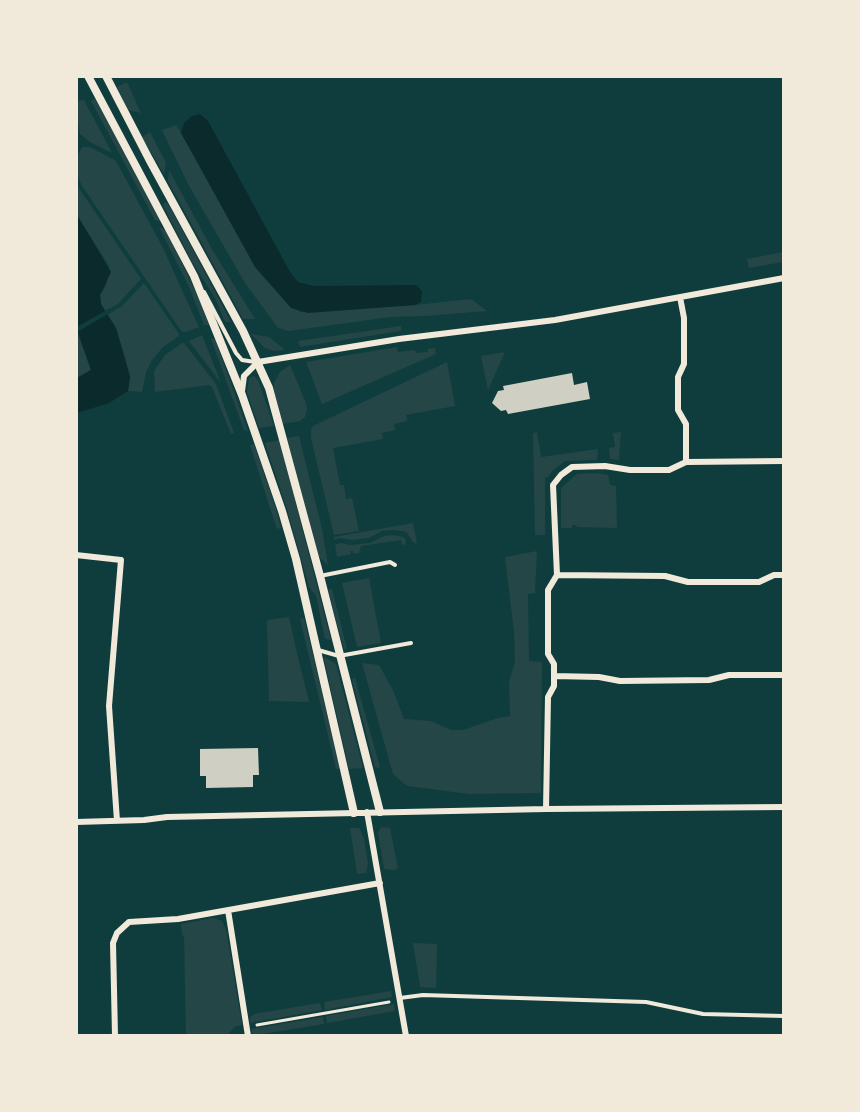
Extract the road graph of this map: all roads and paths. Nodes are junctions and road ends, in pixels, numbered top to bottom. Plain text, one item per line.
1 (88, 76) edge
2 (106, 76) edge
3 (194, 276) junction
4 (783, 278) edge
5 (680, 297) junction
6 (258, 362) junction
7 (242, 395) junction
8 (783, 461) edge
9 (686, 462) junction
10 (76, 555) edge
11 (395, 565) dead end
12 (557, 575) junction
13 (783, 575) edge
14 (320, 576) junction
15 (411, 643) dead end
16 (318, 650) junction
17 (339, 656) junction
18 (783, 675) edge
19 (554, 676) junction
20 (783, 807) edge
21 (546, 809) junction
22 (367, 812) junction
23 (380, 812) junction
24 (354, 813) junction
25 (117, 821) junction
26 (76, 822) edge
27 (380, 883) junction
28 (228, 910) junction
29 (400, 999) junction
30 (783, 1016) edge
31 (247, 1027) junction
32 (115, 1035) edge
33 (248, 1035) edge
34 (406, 1035) edge

1 - 3 street
2 - 6 street
3 - 6 lane
3 - 7 street
4 - 5 street
5 - 6 street
5 - 9 street
6 - 7 street
6 - 14 street
7 - 16 street
8 - 9 street
9 - 12 street
10 - 25 street
11 - 14 lane
12 - 13 street
12 - 19 street
14 - 17 street
15 - 17 lane
16 - 17 lane
16 - 24 street
17 - 23 street
18 - 19 street
19 - 21 street
20 - 21 street
21 - 23 street
22 - 23 street
22 - 24 street
22 - 27 street
24 - 25 street
25 - 26 street
27 - 28 street
27 - 29 street
28 - 31 street
28 - 32 street
29 - 30 lane
29 - 31 path
29 - 34 street
31 - 33 street

